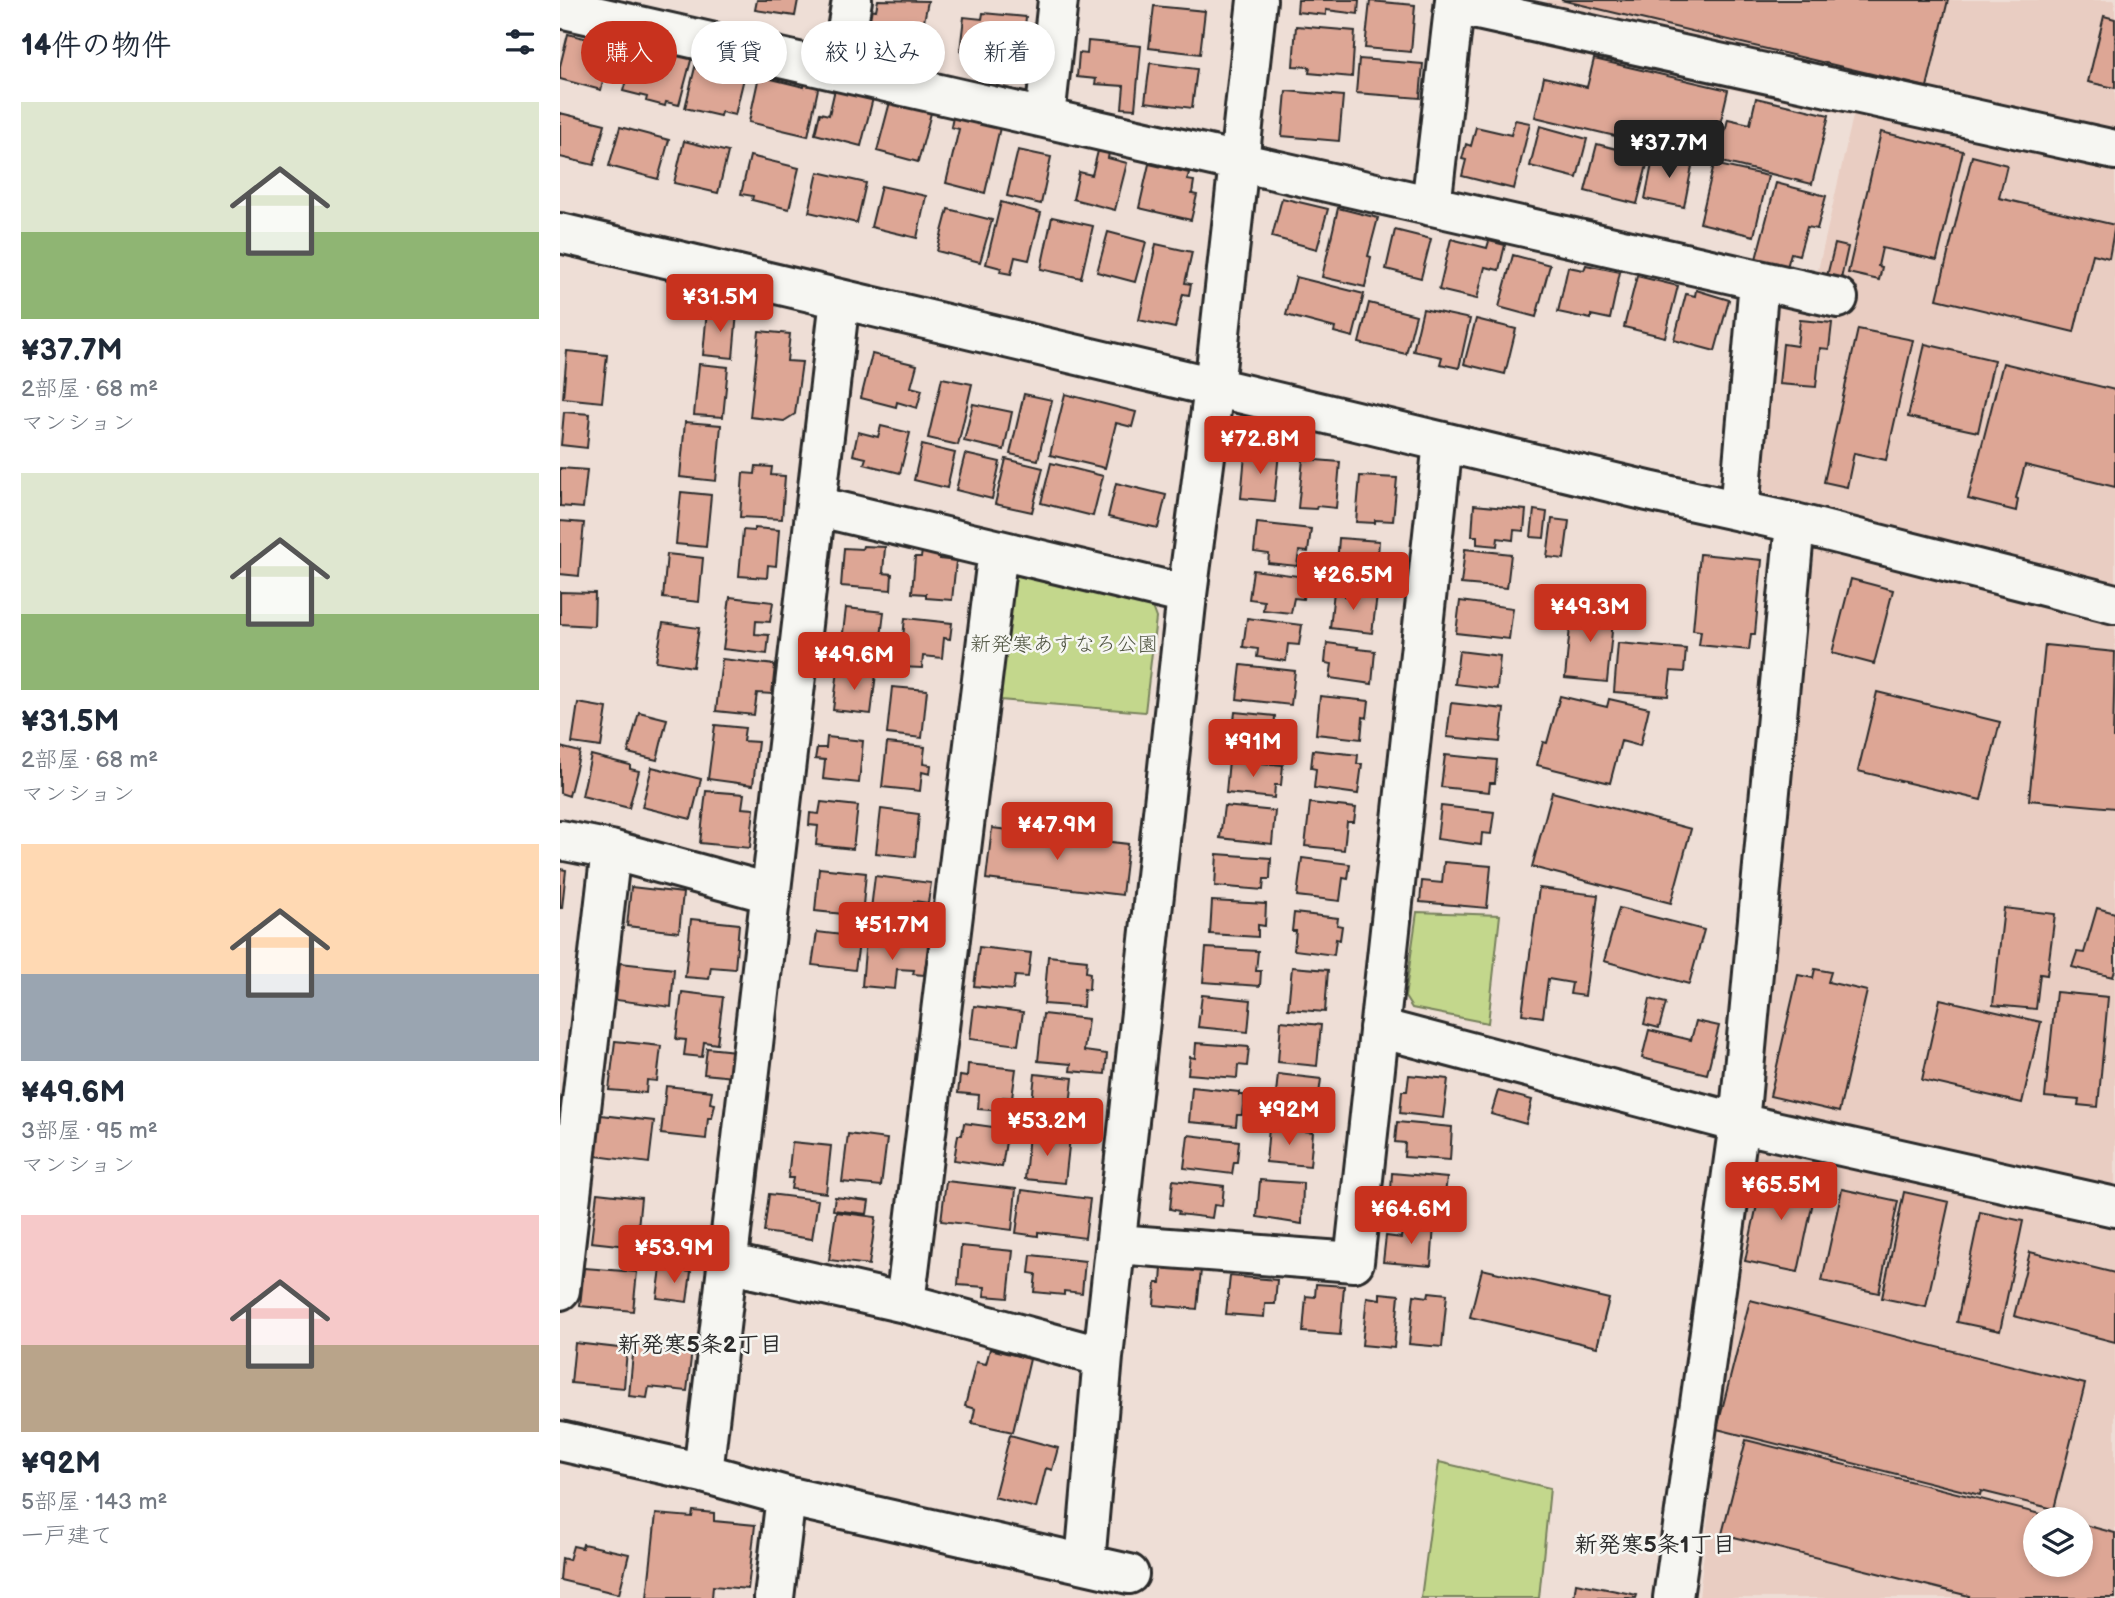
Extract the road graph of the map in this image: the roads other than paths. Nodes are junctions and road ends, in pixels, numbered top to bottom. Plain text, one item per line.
1 (852, 0) edge
2 (1058, 0) edge
3 (1257, 0) edge
4 (1455, 3) edge
5 (560, 8) edge
6 (661, 15) edge
7 (848, 21) edge
8 (801, 59) edge
9 (898, 84) edge
10 (1045, 117) junction
11 (2115, 150) edge
12 (1240, 161) junction
13 (1432, 206) junction
14 (560, 233) edge
15 (1759, 281) junction
16 (1838, 298) dead end
17 (840, 299) junction
18 (1214, 387) junction
19 (1443, 442) junction
20 (816, 506) junction
21 (1738, 511) junction
22 (1795, 523) junction
23 (998, 550) junction
24 (1187, 595) junction
25 (2115, 604) edge
26 (560, 839) edge
27 (611, 850) junction
28 (769, 892) junction
29 (1379, 1028) junction
30 (1739, 1123) junction
31 (2115, 1207) edge
32 (1116, 1244) junction
33 (727, 1264) junction
34 (560, 1290) edge
35 (905, 1303) junction
36 (1103, 1357) junction
37 (560, 1441) edge
38 (703, 1473) junction
39 (786, 1496) junction
40 (1085, 1563) junction
41 (1129, 1574) dead end
42 (774, 1598) edge
43 (1673, 1598) edge

1 - 7 street
2 - 10 street
3 - 12 street
4 - 11 street
4 - 13 street
5 - 6 street
6 - 8 street
9 - 10 street
10 - 12 street
12 - 13 street
12 - 18 street
13 - 15 street
14 - 17 street
15 - 16 street
15 - 21 street
17 - 18 street
17 - 20 street
18 - 19 street
18 - 24 street
19 - 21 street
19 - 29 street
20 - 23 street
20 - 28 street
21 - 22 street
22 - 25 street
22 - 30 street
23 - 24 street
23 - 35 street
24 - 32 street
26 - 27 street
27 - 28 street
27 - 34 street
28 - 33 street
29 - 30 street
29 - 32 street
30 - 31 street
30 - 43 street
32 - 36 street
33 - 35 street
33 - 38 street
35 - 36 street
36 - 40 street
37 - 38 street
38 - 39 street
39 - 40 street
39 - 42 street
40 - 41 street

